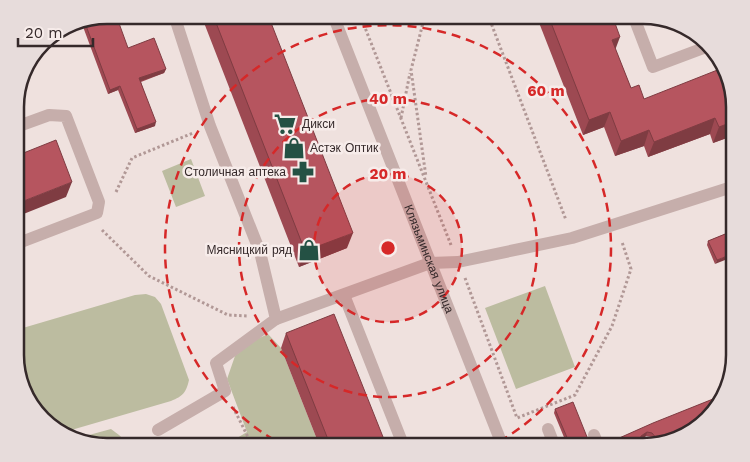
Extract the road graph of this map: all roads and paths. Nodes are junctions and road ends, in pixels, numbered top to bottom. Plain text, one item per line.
1 (177, 24) edge
2 (337, 24) edge
3 (364, 24) edge
4 (423, 24) edge
5 (491, 24) edge
6 (636, 24) edge
7 (702, 49) edge
8 (411, 70) junction
9 (401, 118) junction
10 (24, 125) edge
11 (210, 126) junction
12 (427, 183) junction
13 (726, 189) edge
14 (116, 192) dead end
15 (97, 213) junction
16 (616, 224) junction
17 (572, 238) junction
18 (24, 241) edge
19 (458, 262) junction
20 (430, 263) junction
21 (344, 295) junction
22 (276, 319) junction
23 (225, 391) junction
24 (548, 429) dead end
25 (158, 430) dead end
26 (248, 438) edge
27 (400, 438) edge
28 (499, 438) edge
29 (552, 438) edge

1 - 11 street
2 - 20 street, Клязьминская улица
3 - 9 path
4 - 8 path
5 - 17 path
6 - 7 street
8 - 9 path
8 - 12 path
9 - 12 path
10 - 15 street
11 - 14 path
11 - 22 street
12 - 19 path
13 - 16 street
15 - 18 street
15 - 22 path
16 - 17 street
16 - 19 path
17 - 19 street
19 - 20 street
20 - 21 street
20 - 28 street, Клязьминская улица
21 - 22 street
21 - 27 street
22 - 23 street
23 - 25 street
23 - 26 path
24 - 29 street

